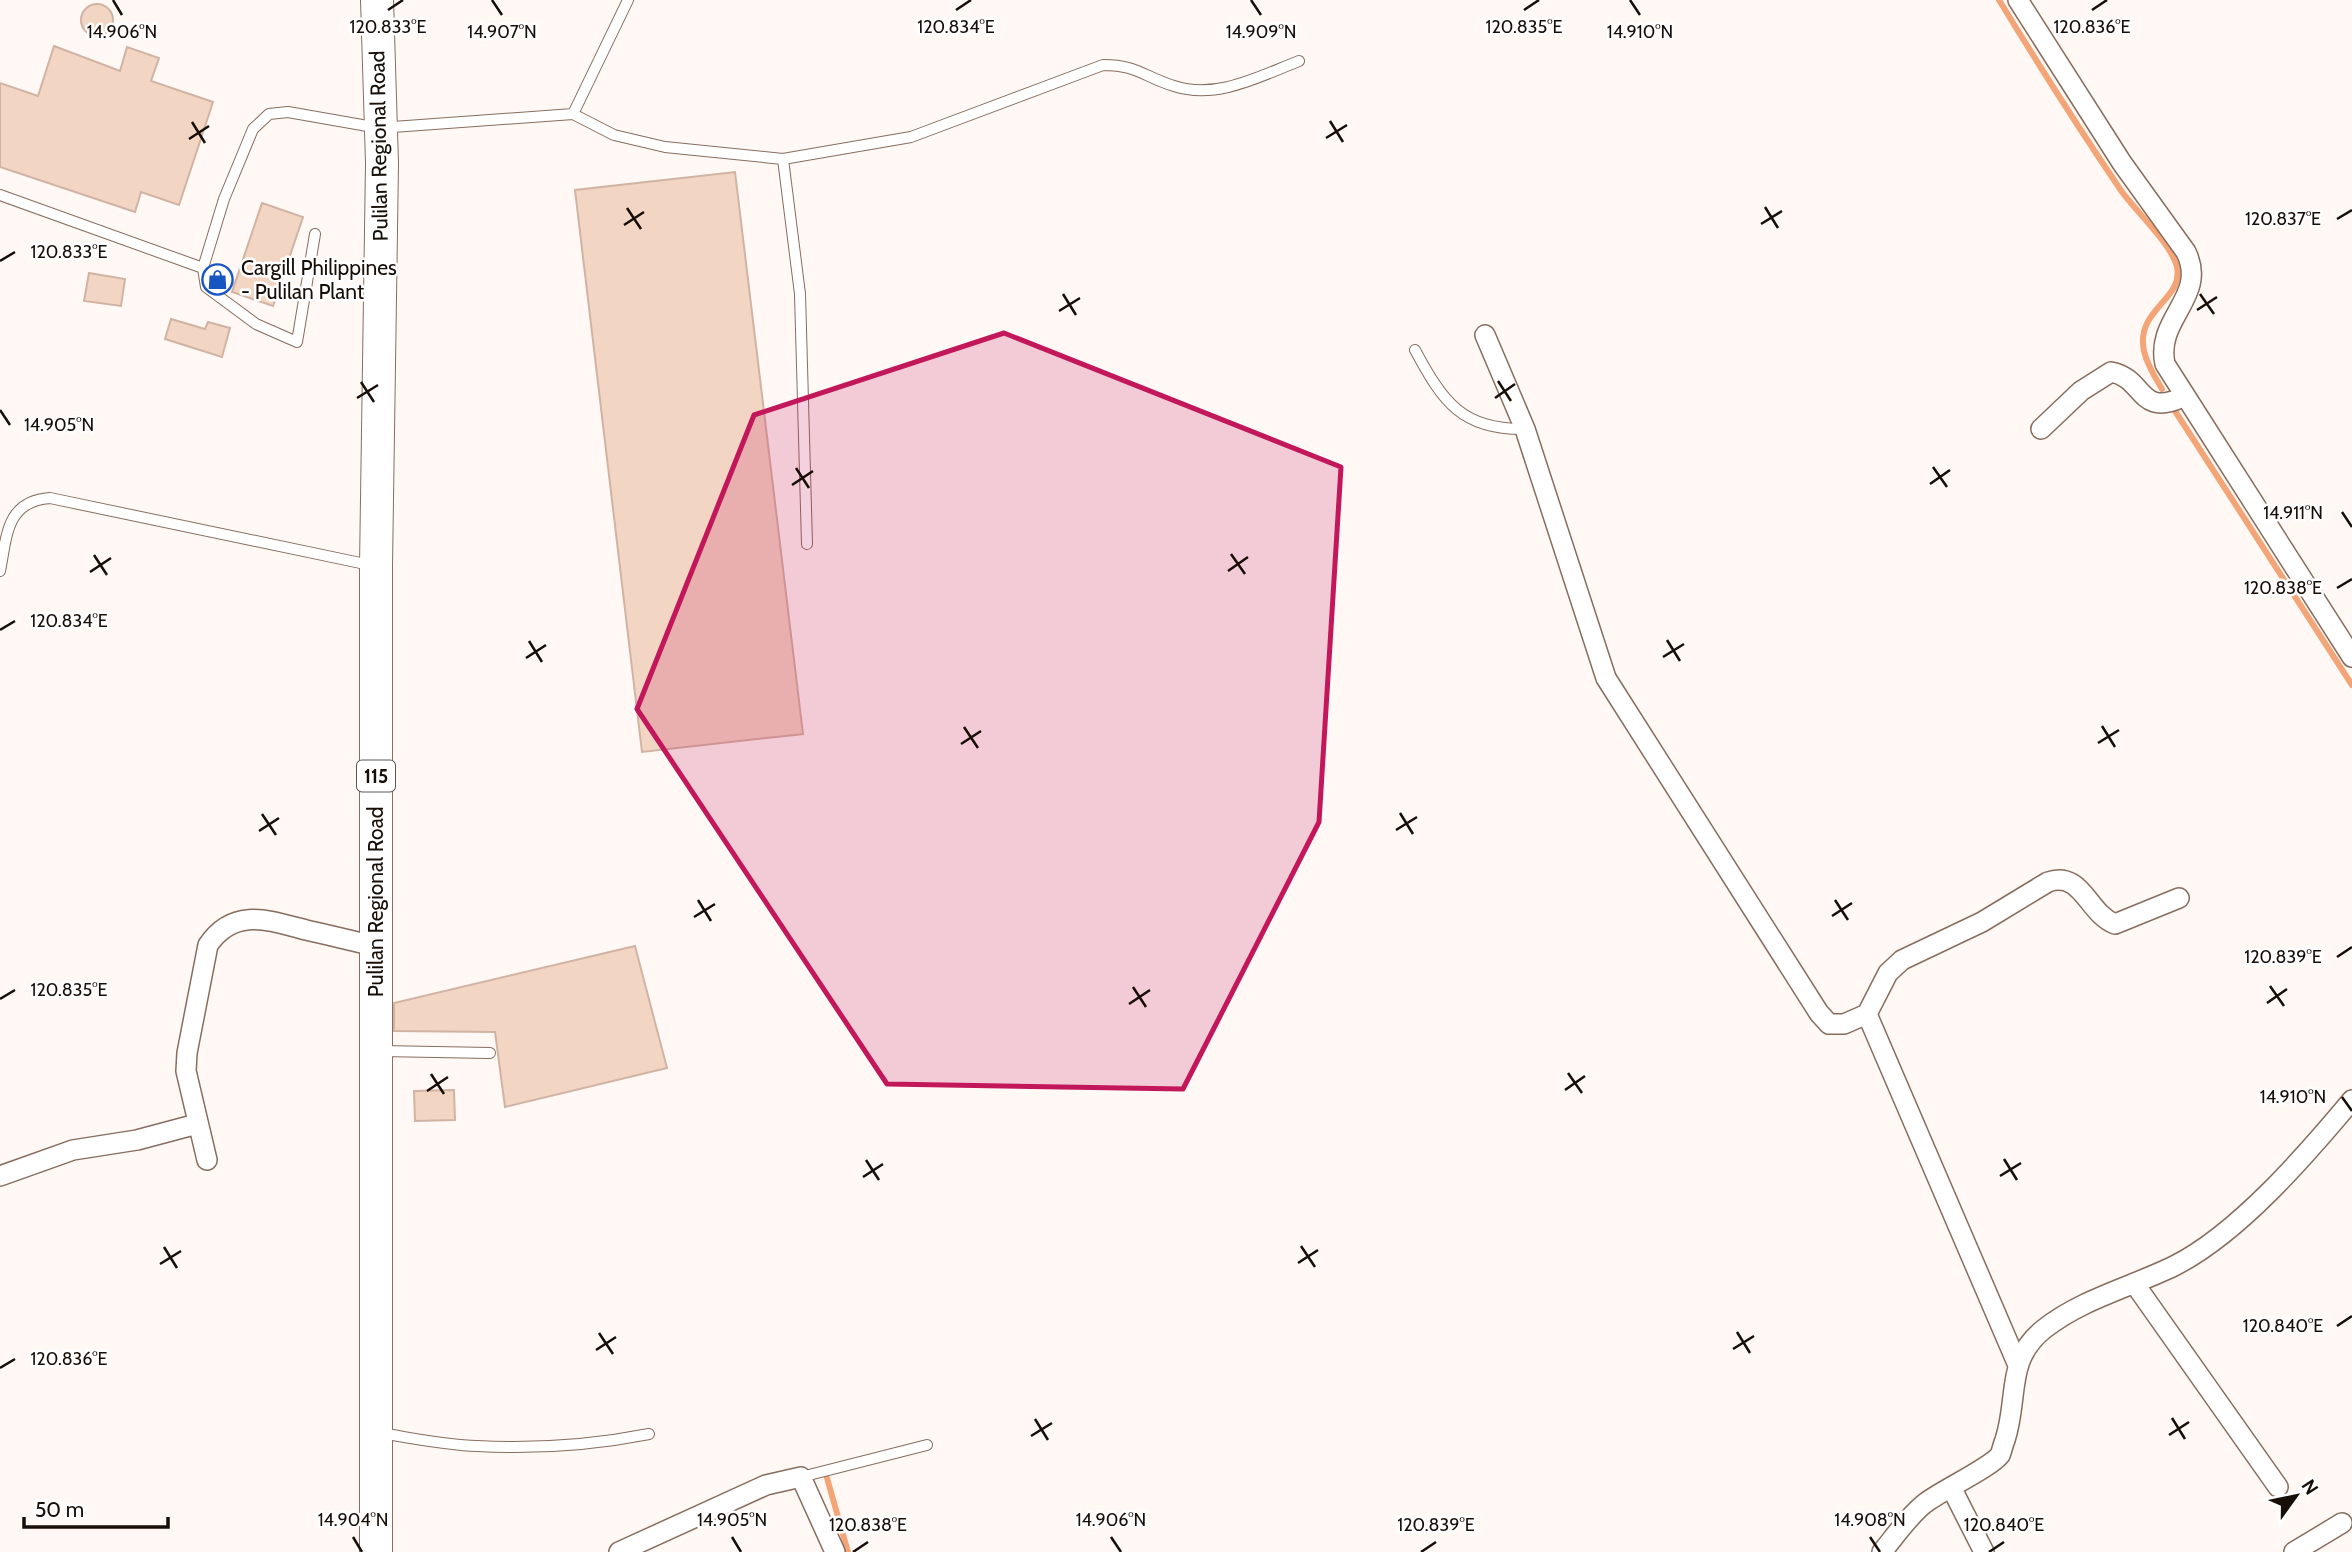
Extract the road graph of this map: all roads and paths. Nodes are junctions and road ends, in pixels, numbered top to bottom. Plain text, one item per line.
1 (377, 0) edge
2 (628, 0) edge
3 (2018, 0) edge
4 (1300, 61) dead end
5 (573, 114) junction
6 (379, 128) junction
7 (783, 159) junction
8 (0, 195) edge
9 (315, 234) dead end
10 (203, 268) junction
11 (1485, 335) dead end
12 (1415, 350) dead end
13 (2183, 397) junction
14 (1524, 429) junction
15 (2041, 429) dead end
16 (807, 544) dead end
17 (376, 566) junction
18 (0, 571) edge
19 (2352, 657) edge
20 (2179, 898) dead end
21 (375, 946) junction
22 (1867, 1014) junction
23 (377, 1051) junction
24 (490, 1053) dead end
25 (2352, 1100) edge
26 (197, 1124) junction
27 (207, 1160) dead end
28 (0, 1176) edge
29 (2134, 1283) junction
30 (2017, 1363) junction
31 (376, 1433) junction
32 (649, 1434) dead end
33 (927, 1445) dead end
34 (801, 1477) junction
35 (1951, 1487) junction
36 (2278, 1487) dead end
37 (2342, 1524) dead end
38 (372, 1549) edge
39 (619, 1552) edge
40 (835, 1552) edge
41 (1882, 1552) edge
42 (1984, 1552) edge
43 (2294, 1552) edge

1 - 6 main road, Pulilan Regional Road / 115
2 - 5 lane
3 - 13 street
4 - 7 lane
5 - 6 lane
5 - 7 lane
6 - 10 lane
6 - 17 main road, Pulilan Regional Road / 115
7 - 16 lane
8 - 10 lane
9 - 10 lane
11 - 14 street
12 - 14 lane
13 - 15 street
13 - 19 street
14 - 22 street
17 - 18 lane
17 - 21 main road, Pulilan Regional Road / 115
20 - 22 street
21 - 23 main road, Pulilan Regional Road / 115
21 - 26 street
22 - 30 street
23 - 24 lane
23 - 31 main road, Pulilan Regional Road / 115
25 - 29 street
26 - 27 street
26 - 28 street
29 - 30 street
29 - 36 street
30 - 35 street
31 - 32 lane
31 - 38 main road, Pulilan Regional Road / 115
33 - 34 lane
34 - 39 street
34 - 40 street
35 - 41 street
35 - 42 street
37 - 43 street

